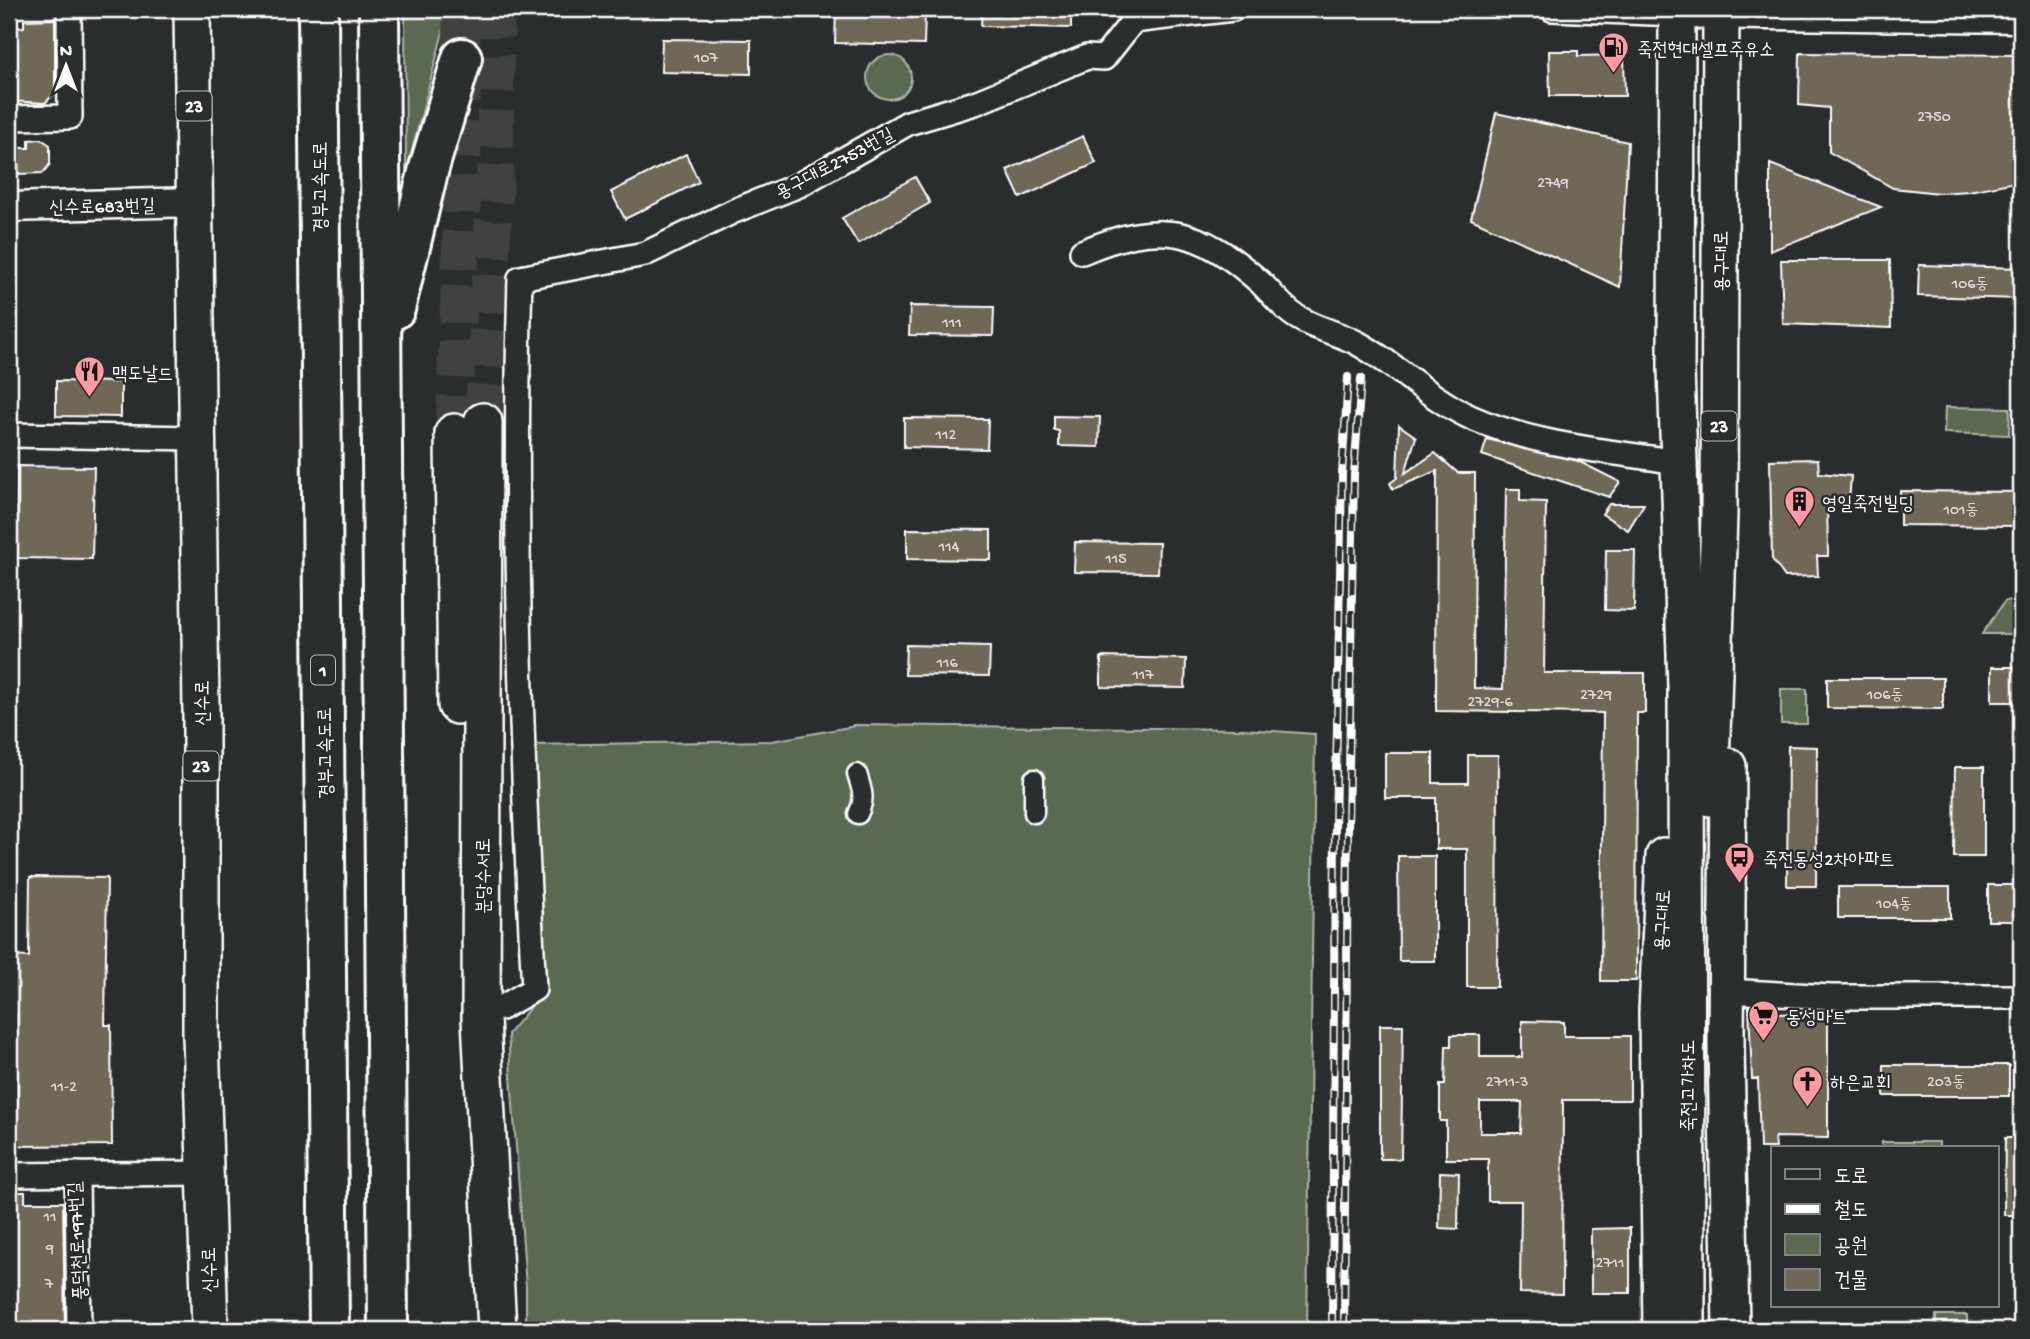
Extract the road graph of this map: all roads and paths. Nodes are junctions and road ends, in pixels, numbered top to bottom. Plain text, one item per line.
1 (69, 9) edge
2 (192, 9) edge
3 (318, 9) edge
4 (379, 9) edge
5 (1233, 9) edge
6 (1552, 9) edge
7 (1677, 11) edge
8 (1721, 12) edge
9 (1131, 15) edge
10 (2021, 18) edge
11 (462, 58) dead end
12 (9, 118) edge
13 (195, 202) junction
14 (9, 207) edge
15 (1082, 251) dead end
16 (381, 366) junction
17 (9, 435) edge
18 (198, 438) junction
19 (1678, 462) junction
20 (1681, 510) junction
21 (1719, 514) junction
22 (857, 774) dead end
23 (1034, 779) dead end
24 (1034, 813) dead end
25 (858, 814) dead end
26 (1697, 842) junction
27 (1727, 991) junction
28 (2021, 997) edge
29 (501, 1008) dead end
30 (388, 1172) junction
31 (207, 1173) junction
32 (77, 1174) junction
33 (9, 1175) edge
34 (328, 1205) junction
35 (79, 1330) edge
36 (210, 1330) edge
37 (302, 1330) edge
38 (329, 1330) edge
39 (388, 1330) edge
40 (415, 1330) edge
41 (474, 1330) edge
42 (497, 1330) edge
43 (1661, 1330) edge
44 (1688, 1330) edge
45 (1708, 1330) edge
46 (1731, 1330) edge

1 - 12 street
2 - 13 main road, 23
3 - 34 highway, 경부고속도로 / 1
4 - 16 highway
5 - 9 street, 용구대로2753번길
6 - 7 street
7 - 8 street
7 - 19 main road, 용구대로
8 - 10 street
8 - 21 main road, 용구대로 / 23
9 - 29 street, 용구대로2753번길
11 - 16 highway
13 - 14 street, 신수로683번길
13 - 18 main road, 신수로 / 23
15 - 19 street
16 - 30 highway
17 - 18 street
18 - 31 main road, 신수로 / 23
19 - 20 main road, 용구대로
20 - 26 main road, 용구대로
20 - 43 main road, 용구대로
21 - 26 main road, 용구대로 / 23
21 - 27 main road, 용구대로
22 - 25 street
23 - 24 street
26 - 44 main road, 죽전고가차도
26 - 45 main road, 죽전고가차도
27 - 28 street
27 - 46 main road, 용구대로
30 - 39 highway
30 - 40 highway
31 - 32 street
31 - 36 main road, 신수로 / 23
32 - 33 street, 풍덕천로197번길
32 - 35 street, 풍덕천로197번길
34 - 37 highway
34 - 38 highway, 경부고속도로 / 1
41 - 42 highway, 분당수서로

